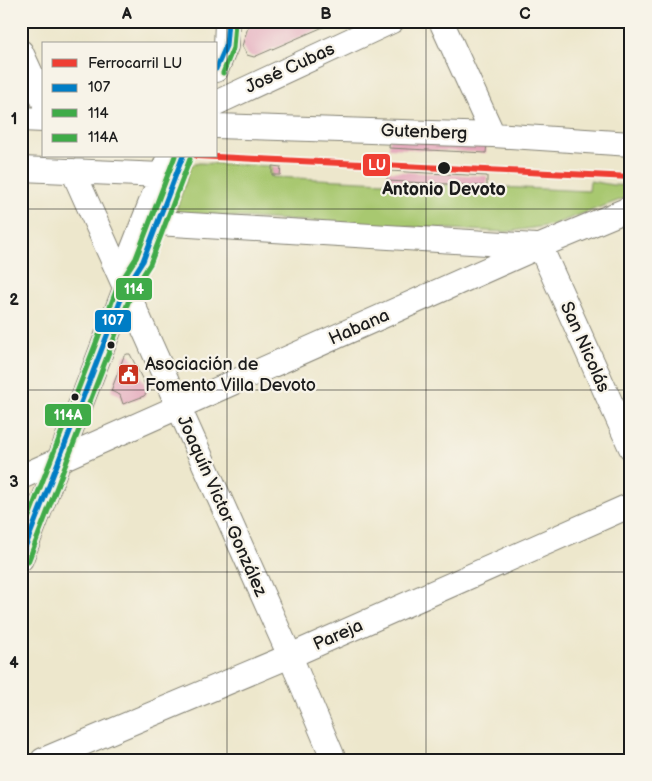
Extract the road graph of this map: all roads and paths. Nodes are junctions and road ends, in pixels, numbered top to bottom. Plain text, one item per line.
1 (392, 21) edge
2 (441, 21) edge
3 (228, 22) edge
4 (213, 42) edge
5 (21, 52) edge
6 (218, 65) edge
7 (42, 98) edge
8 (218, 102) edge
9 (21, 119) edge
10 (42, 120) edge
11 (218, 126) edge
12 (493, 135) junction
13 (631, 144) edge
14 (182, 158) edge
15 (165, 166) edge
16 (21, 169) edge
17 (73, 171) junction
18 (623, 212) edge
19 (157, 223) junction
20 (540, 246) junction
21 (124, 289) junction
22 (177, 407) junction
23 (631, 448) edge
24 (60, 459) junction
25 (21, 477) edge
26 (631, 505) edge
27 (21, 559) edge
28 (290, 656) junction
29 (43, 760) edge
30 (334, 760) edge

1 - 8 street, José Cubas
2 - 12 street
3 - 4 street
3 - 6 street
5 - 7 street
9 - 10 street
11 - 12 street, Gutenberg
12 - 13 street, Gutenberg
14 - 19 street
15 - 17 street
15 - 21 street
16 - 17 street
17 - 21 street, Joaquín Victor González
18 - 20 street, Habana
19 - 20 street
19 - 21 street
20 - 22 street, Habana
20 - 23 street, San Nicolás
21 - 22 street, Joaquín Victor González
21 - 24 street
22 - 24 street, Habana
22 - 28 street, Joaquín Victor González
24 - 25 street, Habana
24 - 27 street
26 - 28 street, Pareja
28 - 29 street, Pareja
28 - 30 street, Joaquín Victor González

